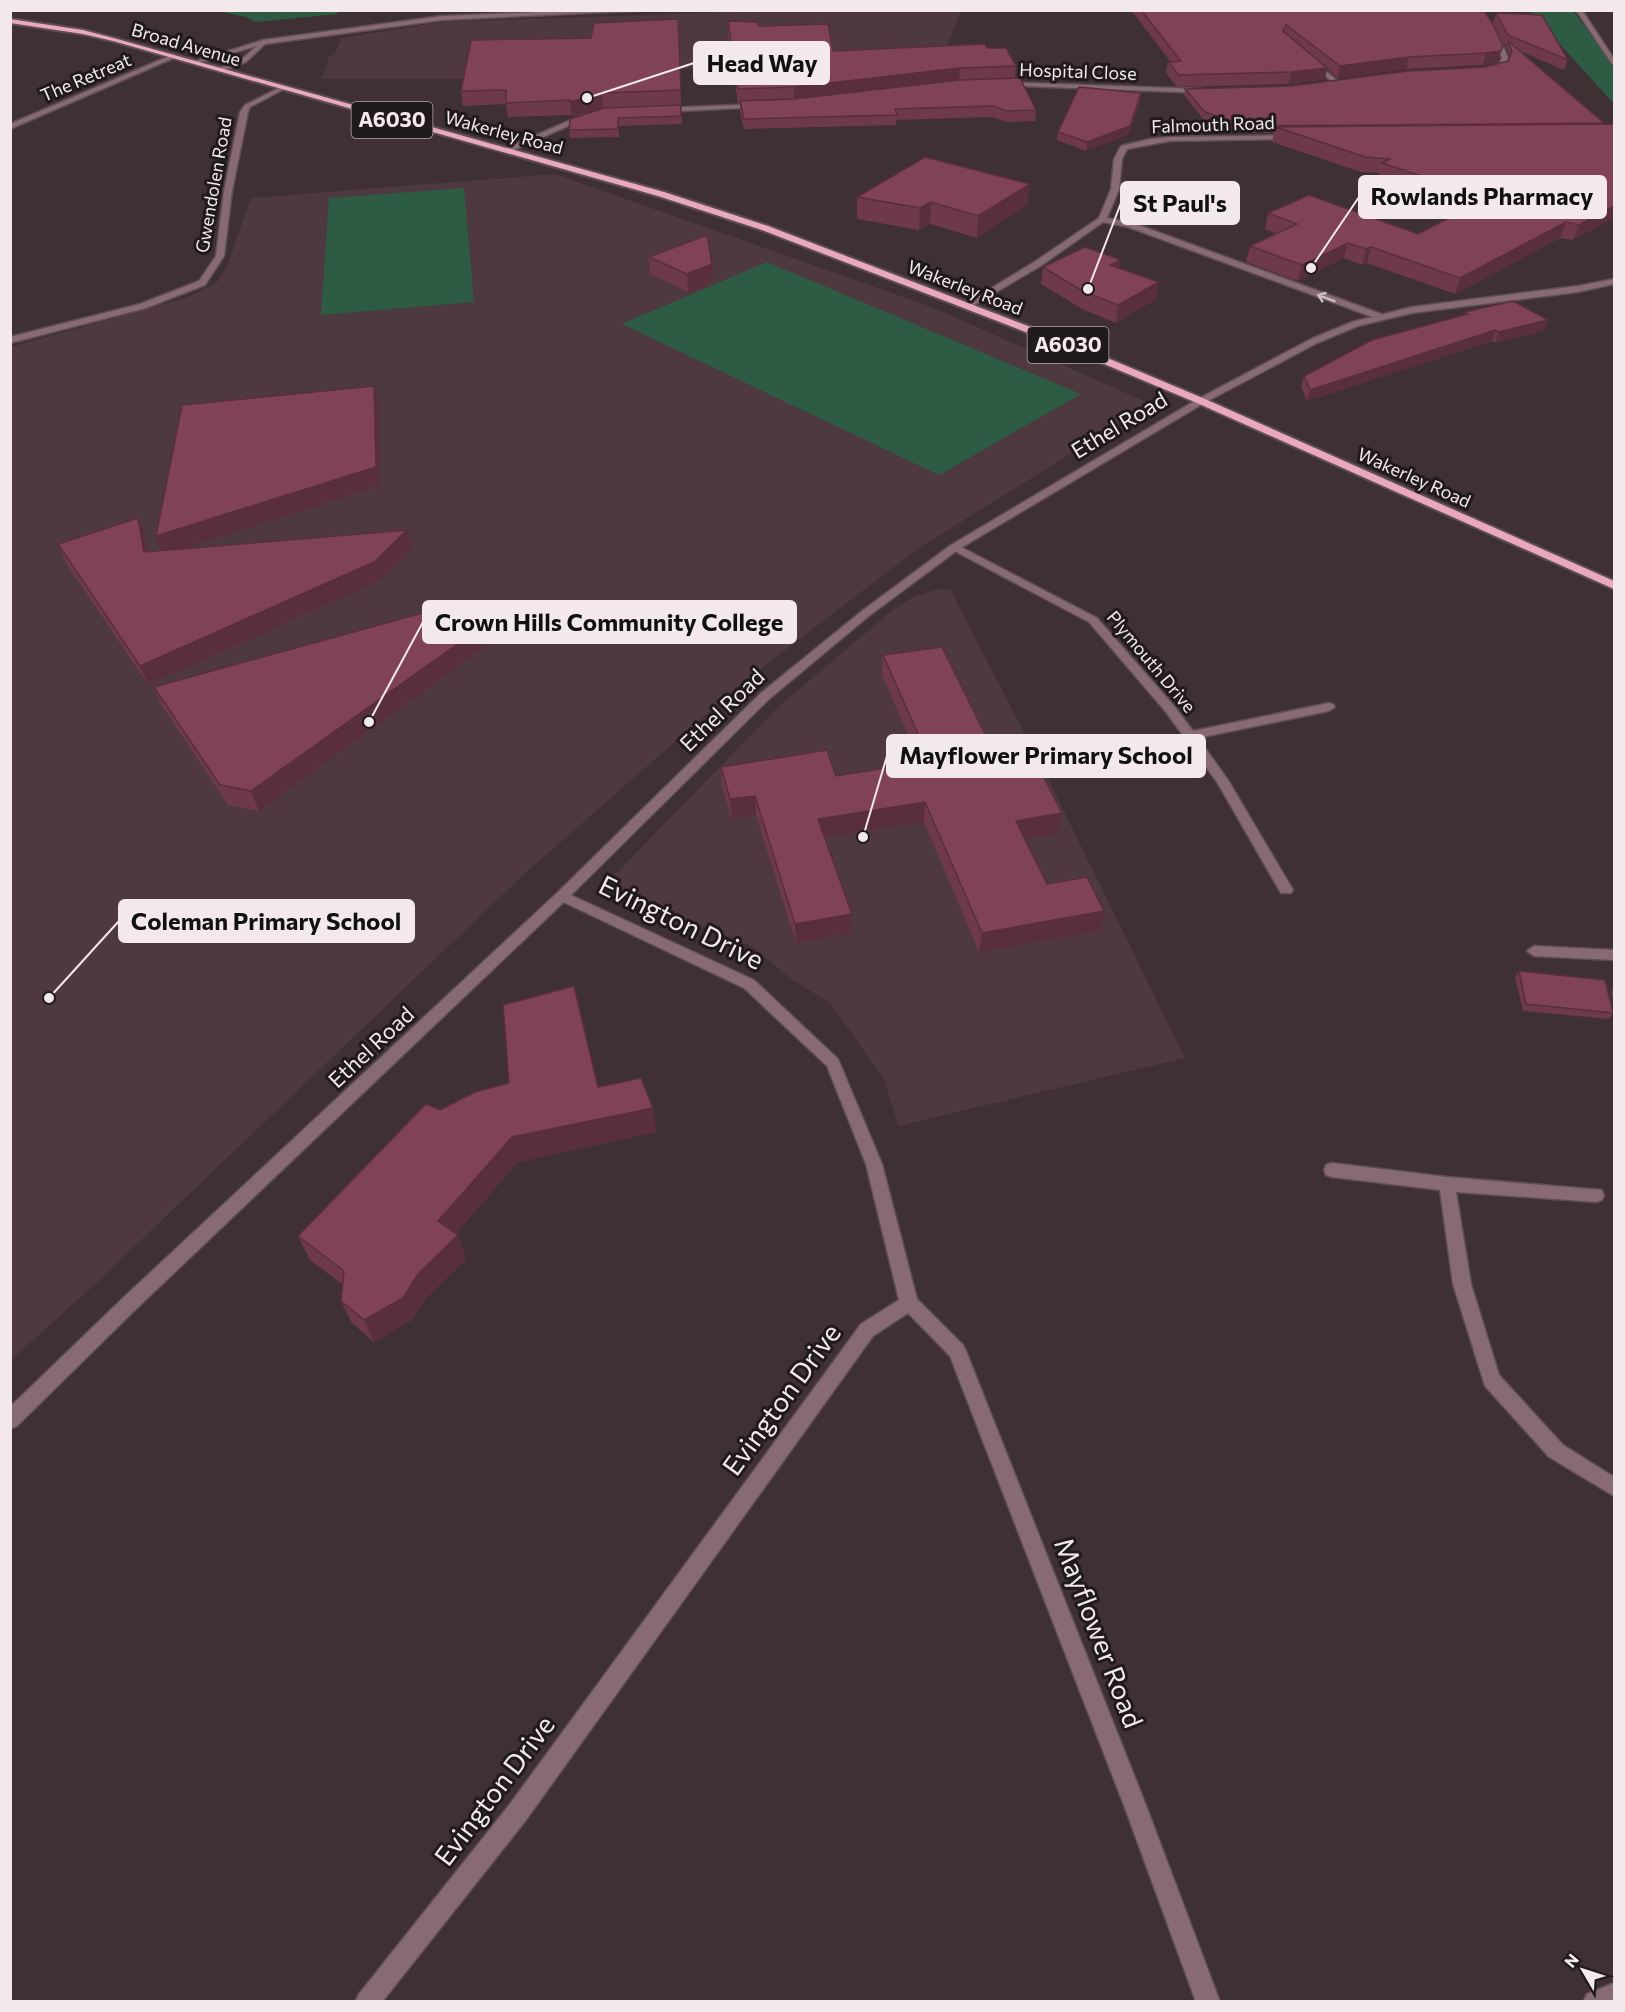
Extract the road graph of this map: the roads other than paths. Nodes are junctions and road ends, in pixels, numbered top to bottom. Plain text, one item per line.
1 (648, 10) edge
2 (1479, 10) edge
3 (1579, 10) edge
4 (10, 21) edge
5 (263, 42) junction
6 (1301, 54) edge
7 (174, 56) junction
8 (196, 62) junction
9 (1614, 63) edge
10 (1483, 69) edge
11 (219, 70) junction
12 (1346, 81) edge
13 (1336, 82) junction
14 (1324, 84) edge
15 (995, 85) edge
16 (281, 88) junction
17 (1214, 91) edge
18 (773, 106) edge
19 (648, 110) edge
20 (593, 114) edge
21 (10, 127) edge
22 (1307, 137) edge
23 (504, 151) junction
24 (1102, 219) junction
25 (1614, 282) edge
26 (966, 306) junction
27 (1382, 316) junction
28 (10, 340) edge
29 (1201, 401) junction
30 (955, 547) junction
31 (1614, 585) edge
32 (1329, 707) dead end
33 (1189, 736) junction
34 (1286, 891) dead end
35 (562, 896) junction
36 (1534, 951) dead end
37 (1614, 955) edge
38 (1332, 1170) dead end
39 (1447, 1184) junction
40 (1596, 1195) dead end
41 (909, 1302) junction
42 (10, 1420) edge
43 (1614, 1487) edge
44 (1614, 1995) edge
45 (367, 2001) edge
46 (1208, 2001) edge
47 (1595, 2001) edge

1 - 5 street
2 - 10 street
3 - 9 street
4 - 7 highway, Broad Avenue / A6030
5 - 8 street
5 - 11 street
6 - 13 street
7 - 8 highway, Broad Avenue / A6030
7 - 21 street, The Retreat
8 - 11 highway, Broad Avenue / A6030
11 - 16 highway, Broad Avenue / A6030
12 - 13 street
13 - 14 street
15 - 17 street, Hospital Close
16 - 23 highway, Wakerley Road / A6030
16 - 28 street, Gwendolen Road
18 - 19 street
20 - 23 street
22 - 24 street, Falmouth Road
23 - 26 highway, Wakerley Road / A6030
24 - 26 street
27 -> 24 street
25 - 27 street, Ethel Road
26 - 29 highway, Wakerley Road / A6030
27 - 29 street, Ethel Road
29 - 30 street, Ethel Road
29 - 31 highway, Wakerley Road / A6030
30 - 33 street, Plymouth Drive
30 - 35 street, Ethel Road
32 - 33 street, Plymouth Drive
33 - 34 street, Plymouth Drive
35 - 41 street, Evington Drive
35 - 42 street, Ethel Road
36 - 37 street
38 - 39 street
39 - 40 street
39 - 43 street
41 - 45 street, Evington Drive
41 - 46 street, Mayflower Road
44 - 47 street

